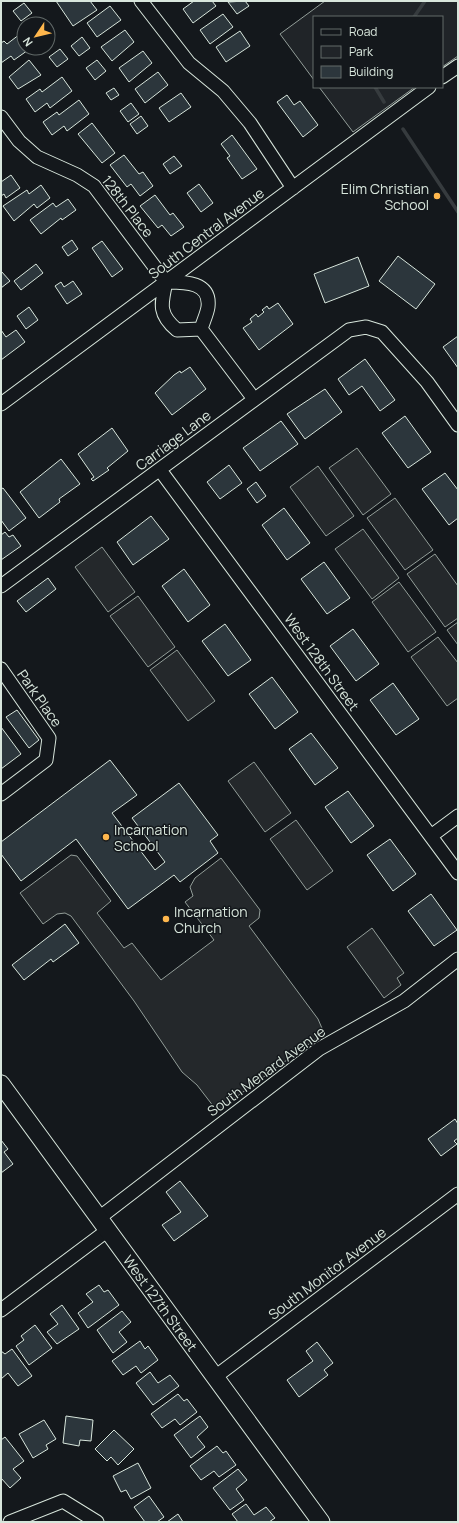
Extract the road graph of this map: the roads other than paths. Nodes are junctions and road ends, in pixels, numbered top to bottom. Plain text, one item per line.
1 (141, 1) edge
2 (458, 66) edge
3 (443, 76) edge
4 (428, 88) edge
5 (1, 117) edge
6 (293, 188) junction
7 (166, 282) junction
8 (201, 329) junction
9 (254, 399) junction
10 (1, 404) edge
11 (458, 425) edge
12 (160, 470) junction
13 (1, 586) edge
14 (1, 669) edge
15 (1, 794) edge
16 (458, 816) edge
17 (430, 836) junction
18 (458, 874) edge
19 (458, 959) edge
20 (1, 1085) edge
21 (458, 1194) edge
22 (104, 1224) junction
23 (1, 1310) edge
24 (215, 1377) junction
25 (10, 1522) edge
26 (97, 1522) edge
27 (321, 1522) edge

1 - 6 street
2 - 3 street
4 - 6 street, South Central Avenue
5 - 7 street, 128th Place
6 - 7 street, South Central Avenue
7 - 8 street
7 - 8 street
7 - 10 street, South Central Avenue
8 - 9 street
9 - 11 street, Carriage Lane
9 - 12 street, Carriage Lane
12 - 13 street, Carriage Lane
12 - 17 street, West 128th Street
14 - 15 street, Park Place
16 - 17 street
17 - 18 street, West 128th Street
19 - 22 street, South Menard Avenue
20 - 22 main road, West 127th Street
21 - 24 street, South Monitor Avenue
22 - 23 street, South Menard Avenue
22 - 24 main road, West 127th Street
24 - 27 main road, West 127th Street
25 - 26 street

